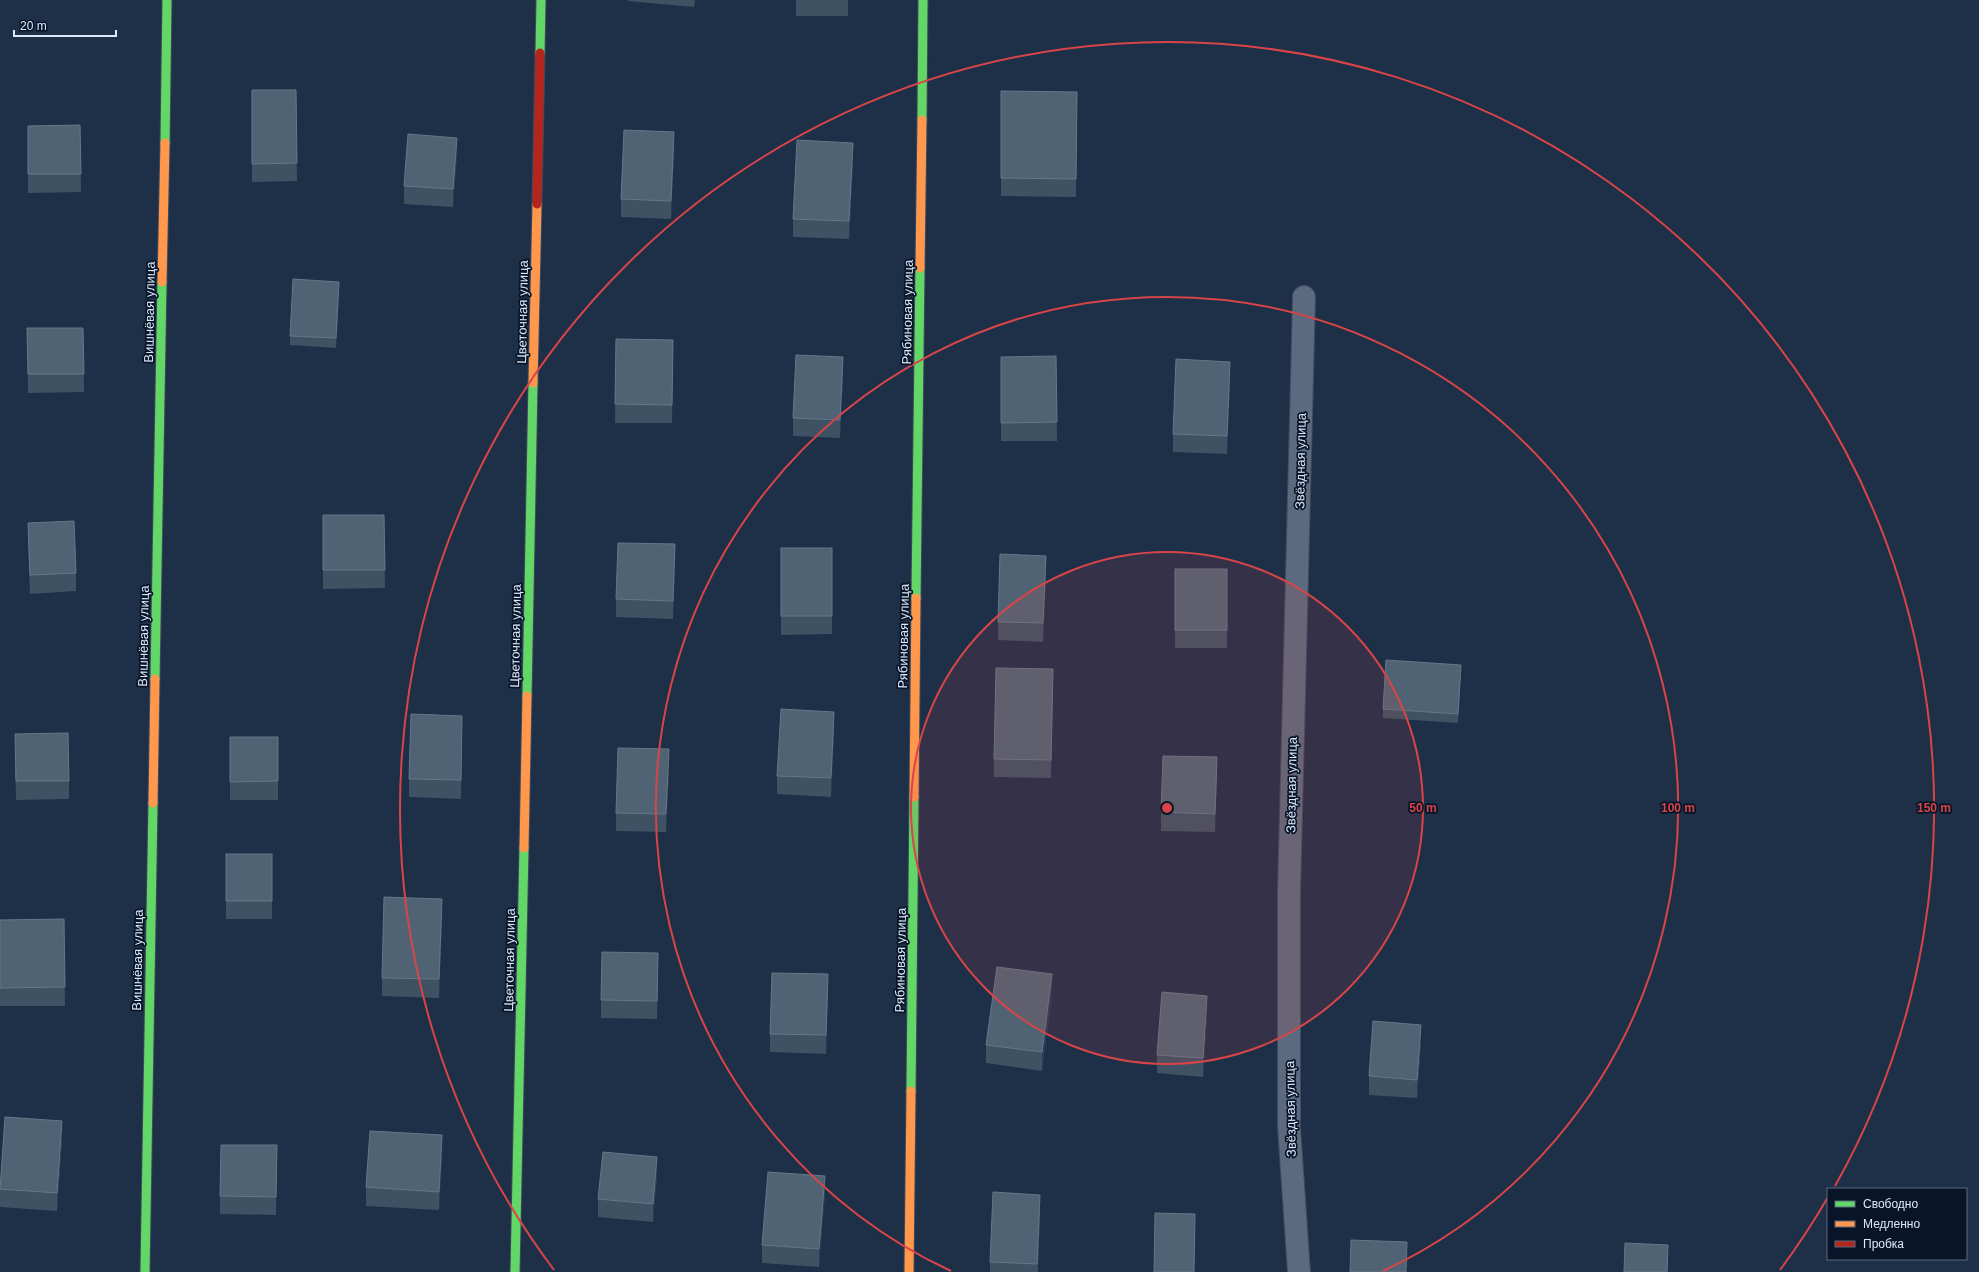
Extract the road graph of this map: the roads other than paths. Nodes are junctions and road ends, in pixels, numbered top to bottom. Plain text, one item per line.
1 (167, 0) edge
2 (541, 0) edge
3 (923, 0) edge
4 (1304, 297) dead end
5 (145, 1272) edge
6 (515, 1272) edge
7 (909, 1272) edge
8 (1299, 1272) edge

1 - 5 street, Вишнёвая улица
2 - 6 street, Цветочная улица
3 - 7 street, Рябиновая улица
4 - 8 street, Звёздная улица

